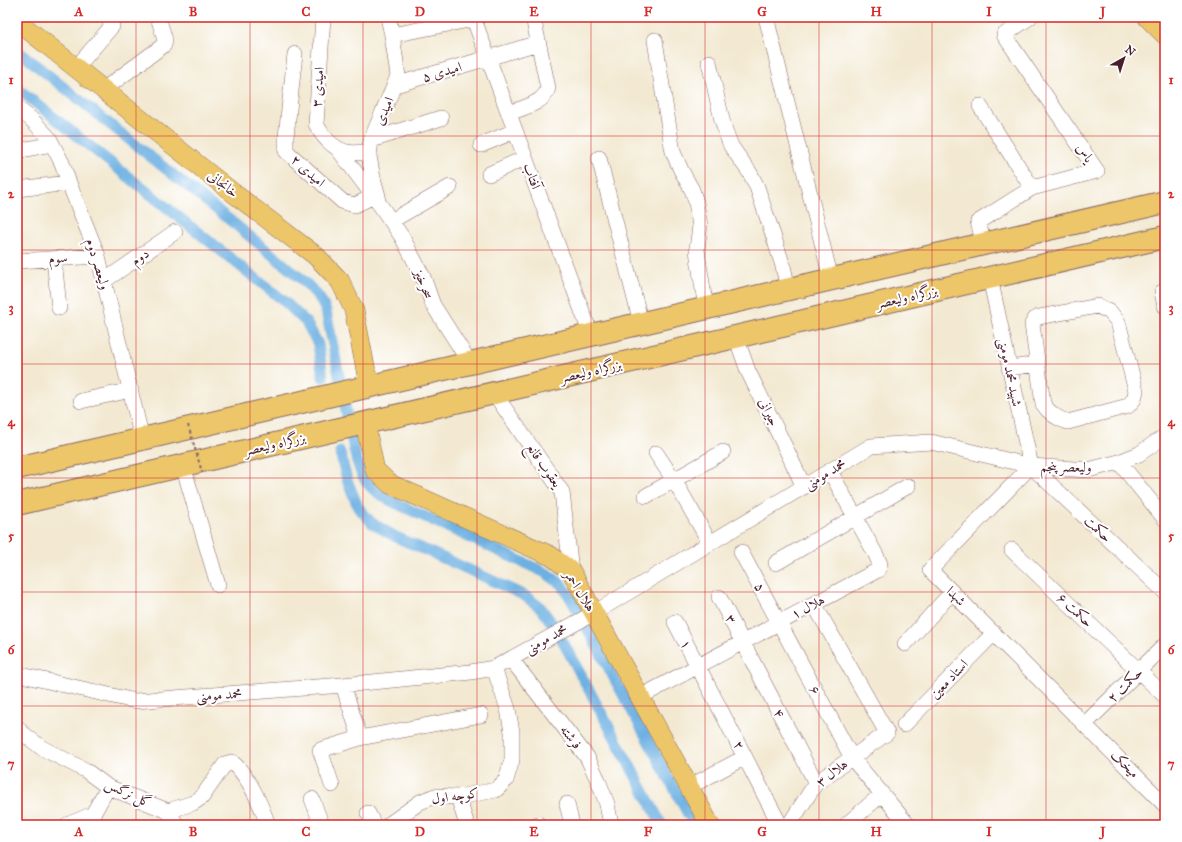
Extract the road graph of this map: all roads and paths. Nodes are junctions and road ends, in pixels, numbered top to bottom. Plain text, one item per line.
1 (108, 17) edge
2 (158, 17) edge
3 (323, 17) edge
4 (388, 17) edge
5 (533, 17) edge
6 (766, 17) edge
7 (1030, 17) edge
8 (1147, 17) edge
9 (473, 18) edge
10 (17, 21) edge
11 (392, 35) junction
12 (1165, 36) edge
13 (655, 40) dead end
14 (538, 42) junction
15 (295, 54) dead end
16 (488, 58) junction
17 (709, 62) dead end
18 (76, 68) junction
19 (395, 85) junction
20 (103, 90) junction
21 (980, 106) dead end
22 (17, 108) edge
23 (509, 113) junction
24 (442, 118) dead end
25 (515, 131) junction
26 (52, 144) junction
27 (481, 145) dead end
28 (370, 146) junction
29 (338, 149) junction
30 (17, 151) edge
31 (525, 158) junction
32 (599, 158) dead end
33 (489, 174) dead end
34 (69, 183) junction
35 (450, 187) dead end
36 (1032, 188) junction
37 (17, 189) edge
38 (377, 201) junction
39 (1165, 202) edge
40 (391, 220) junction
41 (175, 232) dead end
42 (1165, 237) edge
43 (984, 244) junction
44 (98, 256) junction
45 (54, 259) junction
46 (17, 261) edge
47 (859, 273) junction
48 (990, 278) junction
49 (827, 280) junction
50 (104, 281) junction
51 (788, 289) junction
52 (866, 307) junction
53 (59, 308) dead end
54 (706, 308) junction
55 (832, 314) junction
56 (641, 323) junction
57 (591, 335) junction
58 (736, 337) junction
59 (470, 363) junction
60 (1037, 364) junction
61 (1009, 368) junction
62 (369, 386) junction
63 (131, 390) junction
64 (494, 393) junction
65 (81, 401) dead end
66 (365, 423) junction
67 (188, 425) dead end
68 (142, 439) junction
69 (1162, 443) edge
70 (656, 452) dead end
71 (723, 452) dead end
72 (1119, 462) junction
73 (1031, 466) junction
74 (17, 468) edge
75 (192, 469) junction
76 (830, 471) junction
77 (674, 480) junction
78 (908, 486) dead end
79 (804, 487) junction
80 (646, 496) dead end
81 (17, 504) edge
82 (855, 517) junction
83 (1165, 519) edge
84 (710, 543) junction
85 (1012, 550) dead end
86 (741, 552) dead end
87 (776, 563) dead end
88 (571, 571) junction
89 (218, 585) dead end
90 (952, 592) junction
91 (1165, 592) edge
92 (719, 597) dead end
93 (814, 604) junction
94 (591, 615) junction
95 (675, 622) dead end
96 (779, 622) junction
97 (994, 633) junction
98 (742, 642) junction
99 (905, 644) dead end
100 (1165, 645) edge
101 (511, 659) junction
102 (698, 666) junction
103 (494, 668) junction
104 (1139, 670) junction
105 (17, 674) edge
106 (343, 685) junction
107 (1165, 696) edge
108 (640, 697) junction
109 (481, 715) dead end
110 (1085, 724) junction
111 (904, 725) dead end
112 (17, 727) edge
113 (360, 738) junction
114 (745, 757) junction
115 (852, 758) junction
116 (816, 783) junction
117 (332, 785) dead end
118 (108, 787) junction
119 (689, 787) junction
120 (882, 794) junction
121 (458, 798) junction
122 (312, 799) dead end
123 (567, 804) dead end
124 (1165, 805) edge
125 (168, 811) junction
126 (95, 819) edge
127 (67, 825) edge
128 (177, 825) edge
129 (268, 825) edge
130 (313, 825) edge
131 (388, 825) edge
132 (467, 825) edge
133 (572, 825) edge
134 (611, 825) edge
135 (710, 825) edge
136 (780, 825) edge
137 (789, 825) edge
138 (846, 825) edge
139 (908, 825) edge

1 - 18 street
2 - 20 street
3 - 29 street, امیدی ۳
4 - 11 street, امیدی
5 - 14 street
6 - 49 street
7 - 36 street, یاس
8 - 12 main road
9 - 11 street
9 - 16 street, آفتاب
10 - 18 main road, خانجانی
11 - 19 street, امیدی
13 - 54 street
14 - 16 street, امیدی ۵
14 - 23 street
15 - 38 street, امیدی ۲
16 - 19 street, امیدی ۵
16 - 23 street, آفتاب
17 - 51 street
18 - 20 main road, خانجانی
19 - 28 street, امیدی
20 - 62 main road, خانجانی
21 - 36 street
22 - 26 street, ولیعصر دوم
23 - 25 street, آفتاب
24 - 28 street
25 - 27 street
25 - 31 street, آفتاب
26 - 30 street
26 - 34 street, ولیعصر دوم
28 - 29 street
28 - 38 street
29 - 38 street, امیدی ۳
31 - 33 street
31 - 57 street, آفتاب
32 - 56 street
34 - 37 street
34 - 44 street, ولیعصر دوم
35 - 40 street
36 - 43 street, یاس
38 - 40 street, سحرخیز
39 - 43 highway
40 - 59 street, سحرخیز
41 - 50 street, دوم
42 - 48 highway, بزرگراه ولیعصر
43 - 47 highway
44 - 45 street, سوم
44 - 50 street, ولیعصر دوم
45 - 46 street, سوم
45 - 53 street
47 - 49 highway
47 - 52 highway
48 - 52 highway, بزرگراه ولیعصر
48 - 61 street, شهید محمد مومنی
49 - 51 highway
49 - 55 highway
50 - 63 street, ولیعصر دوم
51 - 54 highway
52 - 55 highway, بزرگراه ولیعصر
54 - 56 highway
55 - 58 highway, بزرگراه ولیعصر
56 - 57 highway
57 - 59 highway
58 - 64 highway, بزرگراه ولیعصر
58 - 79 street, جیرانی
59 - 62 highway
60 - 60 street
60 - 61 street
61 - 73 street, شهید محمد مومنی
62 - 68 highway
63 - 65 street
63 - 68 street, ولیعصر دوم
64 - 66 highway, بزرگراه ولیعصر
64 - 88 street, یعقوب قانع
66 - 75 highway, بزرگراه ولیعصر
66 - 88 main road, هلال احمر
67 - 75 path, bridge
68 - 74 highway
69 - 72 street, ولیعصر پنجم
70 - 77 street
71 - 77 street
72 - 73 street, ولیعصر پنجم
72 - 83 street
73 - 76 street, محمد مومنی
73 - 90 street, شهدا
73 - 91 street, حکمت
75 - 81 highway, بزرگراه ولیعصر
75 - 89 street
76 - 79 street, محمد مومنی
76 - 82 street, هلال ۱
77 - 80 street
77 - 84 street
78 - 82 street
79 - 84 street, محمد مومنی
82 - 87 street
82 - 93 street, هلال ۱
84 - 94 street, محمد مومنی
85 - 104 street, حکمت ۶
86 - 96 street, ۵
88 - 94 main road, هلال احمر
90 - 97 street, شهدا
90 - 99 street
92 - 98 street, ۳
93 - 96 street, هلال ۱
93 - 115 street, هلال ۳
94 - 101 street, محمد مومنی
94 - 108 main road, هلال احمر
95 - 102 street, ۱
96 - 98 street, هلال ۱
96 - 115 street, ۶
97 - 110 street, شهدا
97 - 111 street, استاد معین
98 - 102 street, هلال ۱
98 - 116 street, ۴
100 - 104 street, حکمت ۲
101 - 103 street, محمد مومنی
101 - 134 street, فرشته
102 - 108 street, هلال ۱
102 - 114 street, ۲
103 - 106 street, محمد مومنی
103 - 121 street, کوچه اول
104 - 107 street, حکمت ۶
104 - 110 street, حکمت ۲
105 - 106 street, محمد مومنی
106 - 113 street
108 - 119 main road, هلال احمر
109 - 113 street
110 - 124 street, میخک
112 - 118 street, گل نرگس
113 - 117 street
114 - 119 street
114 - 136 street, ۲
115 - 116 street, هلال ۳
115 - 120 street, ۶
116 - 137 street, هلال ۳
118 - 125 street, گل نرگس
118 - 126 street
119 - 135 main road, هلال احمر
120 - 138 street
120 - 139 street, ۶
121 - 131 street, کوچه اول
121 - 132 street
122 - 130 street
123 - 133 street
125 - 128 street
125 - 129 street, گل نرگس
126 - 127 street

